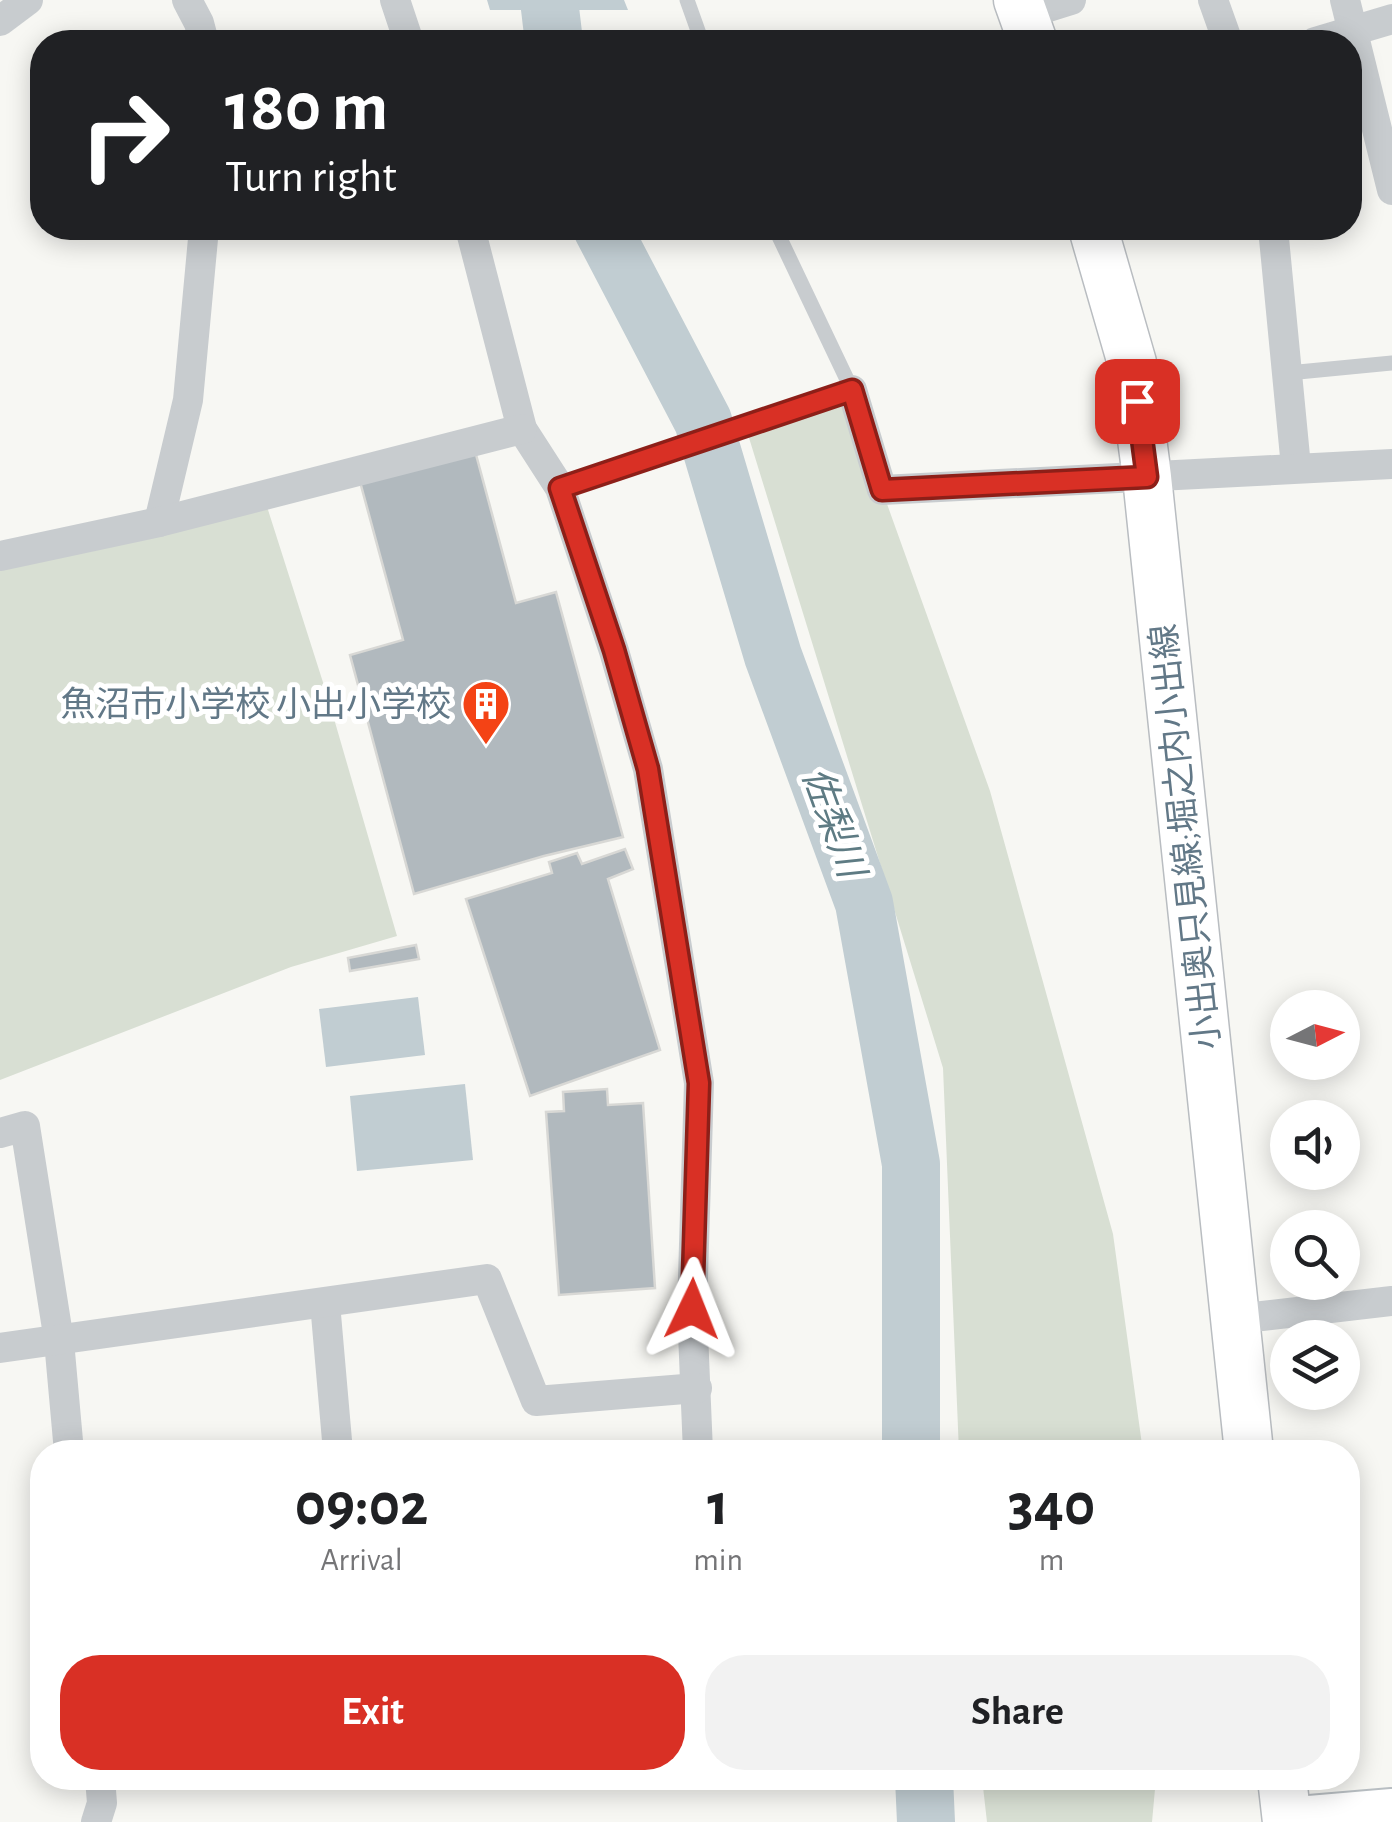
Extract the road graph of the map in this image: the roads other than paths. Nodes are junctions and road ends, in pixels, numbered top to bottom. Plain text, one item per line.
1 (28, 0) edge
2 (186, 0) edge
3 (395, 0) edge
4 (688, 0) edge
5 (1071, 0) edge
6 (1213, 0) edge
7 (1345, 0) edge
8 (1025, 19) edge
9 (1392, 19) edge
10 (0, 21) edge
11 (201, 30) edge
12 (405, 30) edge
13 (698, 30) edge
14 (1224, 30) edge
15 (1353, 30) edge
16 (1356, 30) edge
17 (1362, 68) edge
18 (1392, 190) edge
19 (203, 240) edge
20 (473, 240) edge
21 (781, 240) edge
22 (1096, 240) edge
23 (1274, 240) edge
24 (1392, 363) edge
25 (1288, 373) junction
26 (843, 394) junction
27 (522, 429) junction
28 (1392, 464) edge
29 (1296, 468) junction
30 (1147, 477) junction
31 (570, 485) junction
32 (160, 522) junction
33 (0, 556) edge
34 (0, 1133) edge
35 (1392, 1301) edge
36 (325, 1302) junction
37 (1236, 1319) junction
38 (59, 1341) junction
39 (0, 1348) edge
40 (697, 1388) junction
41 (68, 1440) edge
42 (337, 1440) edge
43 (698, 1440) edge
44 (1248, 1440) edge
45 (101, 1790) edge
46 (1285, 1806) edge
47 (1392, 1810) edge
48 (96, 1822) edge

1 - 10 street
2 - 11 street
3 - 12 street
4 - 13 lane
5 - 8 street
6 - 14 street
7 - 15 street
9 - 16 street
17 - 18 street
19 - 32 street
20 - 27 street
21 - 26 lane
22 - 30 main road, 小出奥只見線;堀之内小出線
23 - 25 street
24 - 25 lane
25 - 29 street
26 - 30 street
26 - 31 lane
27 - 31 street
27 - 32 street
28 - 29 street
29 - 30 street
30 - 37 main road, 小出奥只見線;堀之内小出線
31 - 40 street
32 - 33 street
34 - 38 street
35 - 37 street
36 - 38 street
36 - 40 street
36 - 42 street
37 - 44 main road, 小出奥只見線;堀之内小出線
38 - 39 street
38 - 41 street
40 - 43 street
45 - 48 street
46 - 47 street

